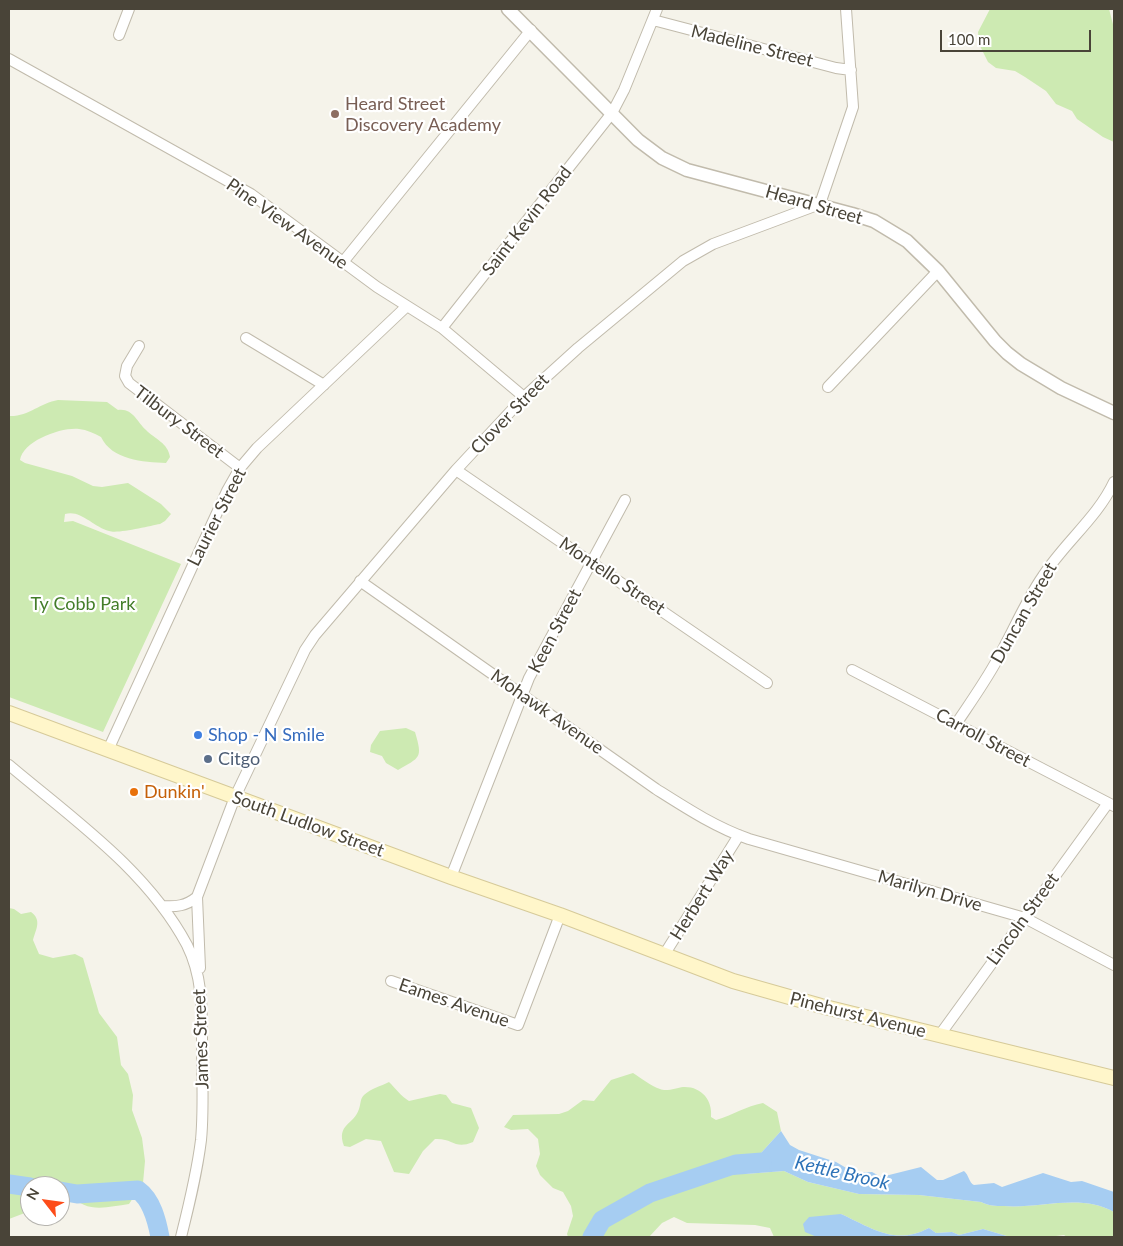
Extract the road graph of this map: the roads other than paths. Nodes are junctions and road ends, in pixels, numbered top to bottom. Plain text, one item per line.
1 (129, 9) edge
2 (508, 9) edge
3 (657, 9) edge
4 (846, 9) edge
5 (653, 20) junction
6 (531, 30) junction
7 (119, 35) dead end
8 (9, 59) edge
9 (851, 70) junction
10 (612, 113) junction
11 (820, 204) junction
12 (342, 262) junction
13 (938, 272) junction
14 (407, 306) junction
15 (442, 328) junction
16 (246, 338) dead end
17 (139, 346) dead end
18 (324, 385) junction
19 (828, 387) dead end
20 (524, 397) junction
21 (1114, 413) edge
22 (240, 468) junction
23 (456, 470) junction
24 (1114, 482) edge
25 (625, 500) dead end
26 (591, 562) junction
27 (360, 581) junction
28 (852, 670) dead end
29 (767, 683) dead end
30 (522, 695) junction
31 (9, 713) edge
32 (956, 724) junction
33 (108, 750) junction
34 (9, 765) edge
35 (235, 797) junction
36 (1111, 805) edge
37 (739, 835) junction
38 (451, 877) junction
39 (197, 897) junction
40 (162, 906) junction
41 (560, 915) junction
42 (1025, 918) junction
43 (608, 934) joint
44 (664, 955) junction
45 (1114, 965) edge
46 (391, 982) dead end
47 (200, 987) junction
48 (939, 1036) junction
49 (1114, 1078) edge
50 (182, 1237) edge

1 - 7 street
2 - 6 street, Heard Street
3 - 5 street, Saint Kevin Road
4 - 9 street
5 - 9 street, Madeline Street
5 - 10 street, Saint Kevin Road
6 - 10 street, Heard Street
6 - 12 street
8 - 12 street, Pine View Avenue
9 - 11 street
10 - 11 street, Heard Street
10 - 15 street, Saint Kevin Road
11 - 13 street, Heard Street
11 - 20 street, Clover Street
12 - 14 street, Pine View Avenue
13 - 19 street
13 - 21 street, Heard Street
14 - 15 street, Pine View Avenue
14 - 18 street, Laurier Street
15 - 20 street, Pine View Avenue
16 - 18 street
17 - 22 street, Tilbury Street
18 - 22 street, Laurier Street
20 - 23 street, Clover Street
22 - 33 street, Laurier Street
23 - 26 street, Montello Street
23 - 27 street, Clover Street
24 - 32 street, Duncan Street
25 - 26 street, Keen Street
26 - 29 street, Montello Street
26 - 30 street, Keen Street
27 - 30 street, Mohawk Avenue
27 - 35 street, Clover Street
28 - 32 street, Carroll Street
30 - 37 street, Mohawk Avenue
30 - 38 street, Keen Street
31 - 33 main road, South Ludlow Street
32 - 36 street, Carroll Street
33 - 35 main road, South Ludlow Street
34 - 40 street, James Street
35 - 38 main road, South Ludlow Street
35 - 39 street, Clover Street
36 - 42 street, Lincoln Street
37 - 42 street, Marilyn Drive
37 - 44 street, Herbert Way
38 - 41 main road, South Ludlow Street
39 - 40 street
39 - 47 street, Clover Street
40 - 47 street, James Street
41 - 43 main road, South Ludlow Street
41 - 46 street, Eames Avenue
42 - 45 street, Marilyn Drive
42 - 48 street, Lincoln Street
43 - 44 main road, Pinehurst Avenue
44 - 48 main road, Pinehurst Avenue
47 - 50 street, James Street
48 - 49 main road, Pinehurst Avenue

